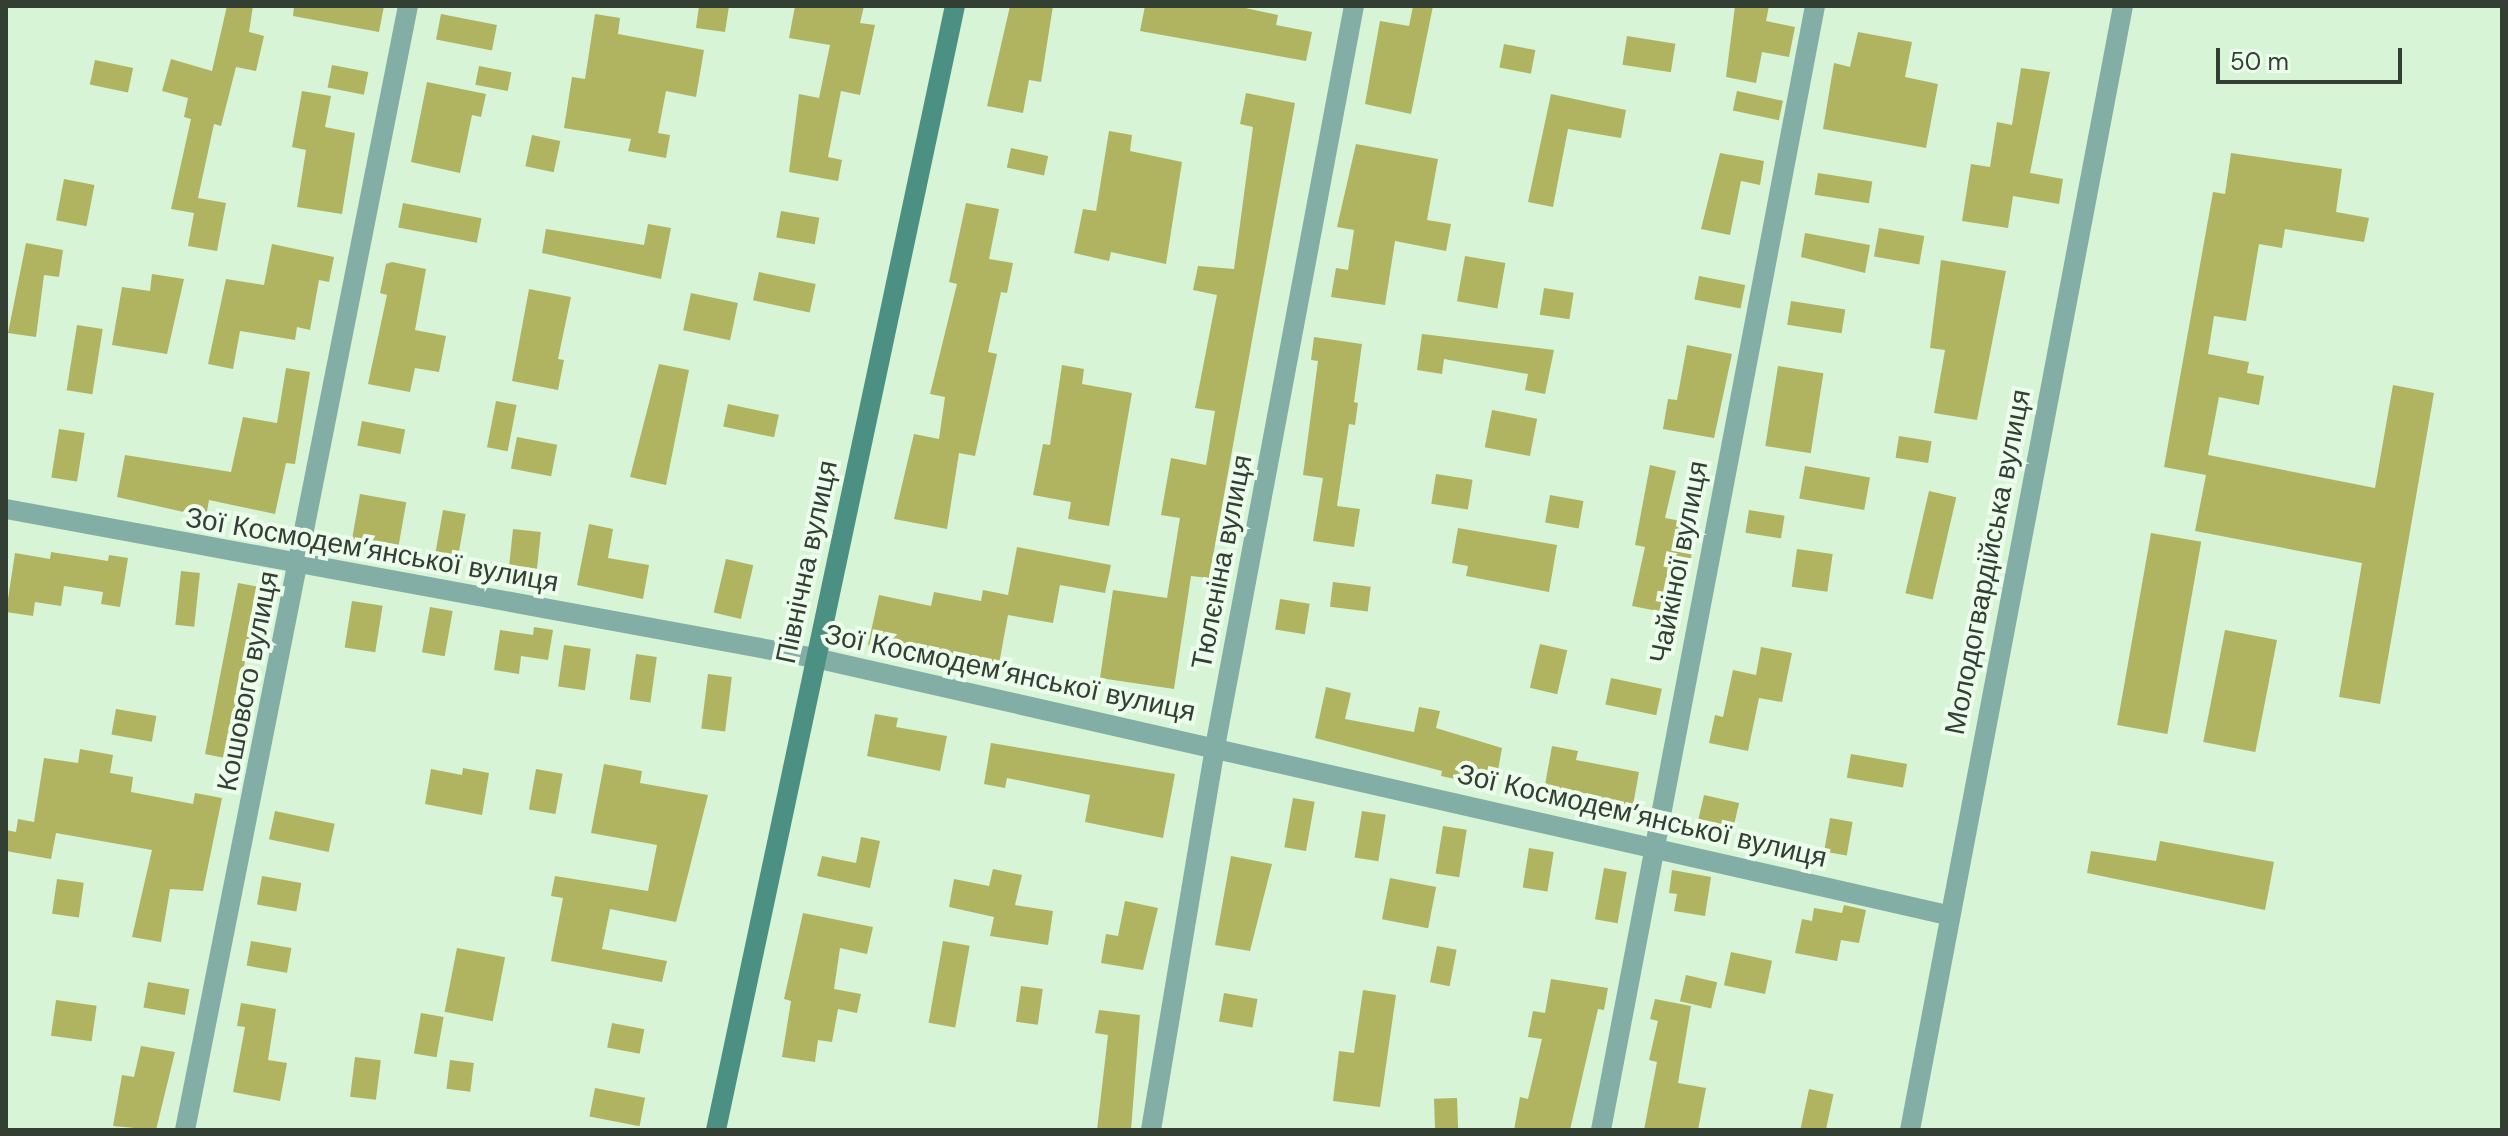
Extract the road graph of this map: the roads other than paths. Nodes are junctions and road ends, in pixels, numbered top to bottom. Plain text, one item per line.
1 (408, 6) edge
2 (955, 6) edge
3 (1354, 6) edge
4 (1815, 6) edge
5 (2123, 6) edge
6 (6, 509) edge
7 (300, 567) junction
8 (815, 658) junction
9 (1215, 747) junction
10 (1652, 846) junction
11 (1947, 915) junction
12 (185, 1130) edge
13 (716, 1130) edge
14 (1151, 1130) edge
15 (1601, 1130) edge
16 (1910, 1130) edge

1 - 7 street, Кошового вулиця
2 - 8 street, Північна вулиця
3 - 9 street, Тюлєніна вулиця
4 - 10 street, Чайкіної вулиця
5 - 11 street, Молодогвардійська вулиця
6 - 7 street, Зої Космодем’янської вулиця
7 - 8 street, Зої Космодем’янської вулиця
7 - 12 street, Кошового вулиця
8 - 9 street, Зої Космодем’янської вулиця
8 - 13 street, Північна вулиця
9 - 10 street, Зої Космодем’янської вулиця
9 - 14 street, Тюлєніна вулиця
10 - 11 street, Зої Космодем’янської вулиця
10 - 15 street, Чайкіної вулиця
11 - 16 street, Молодогвардійська вулиця

